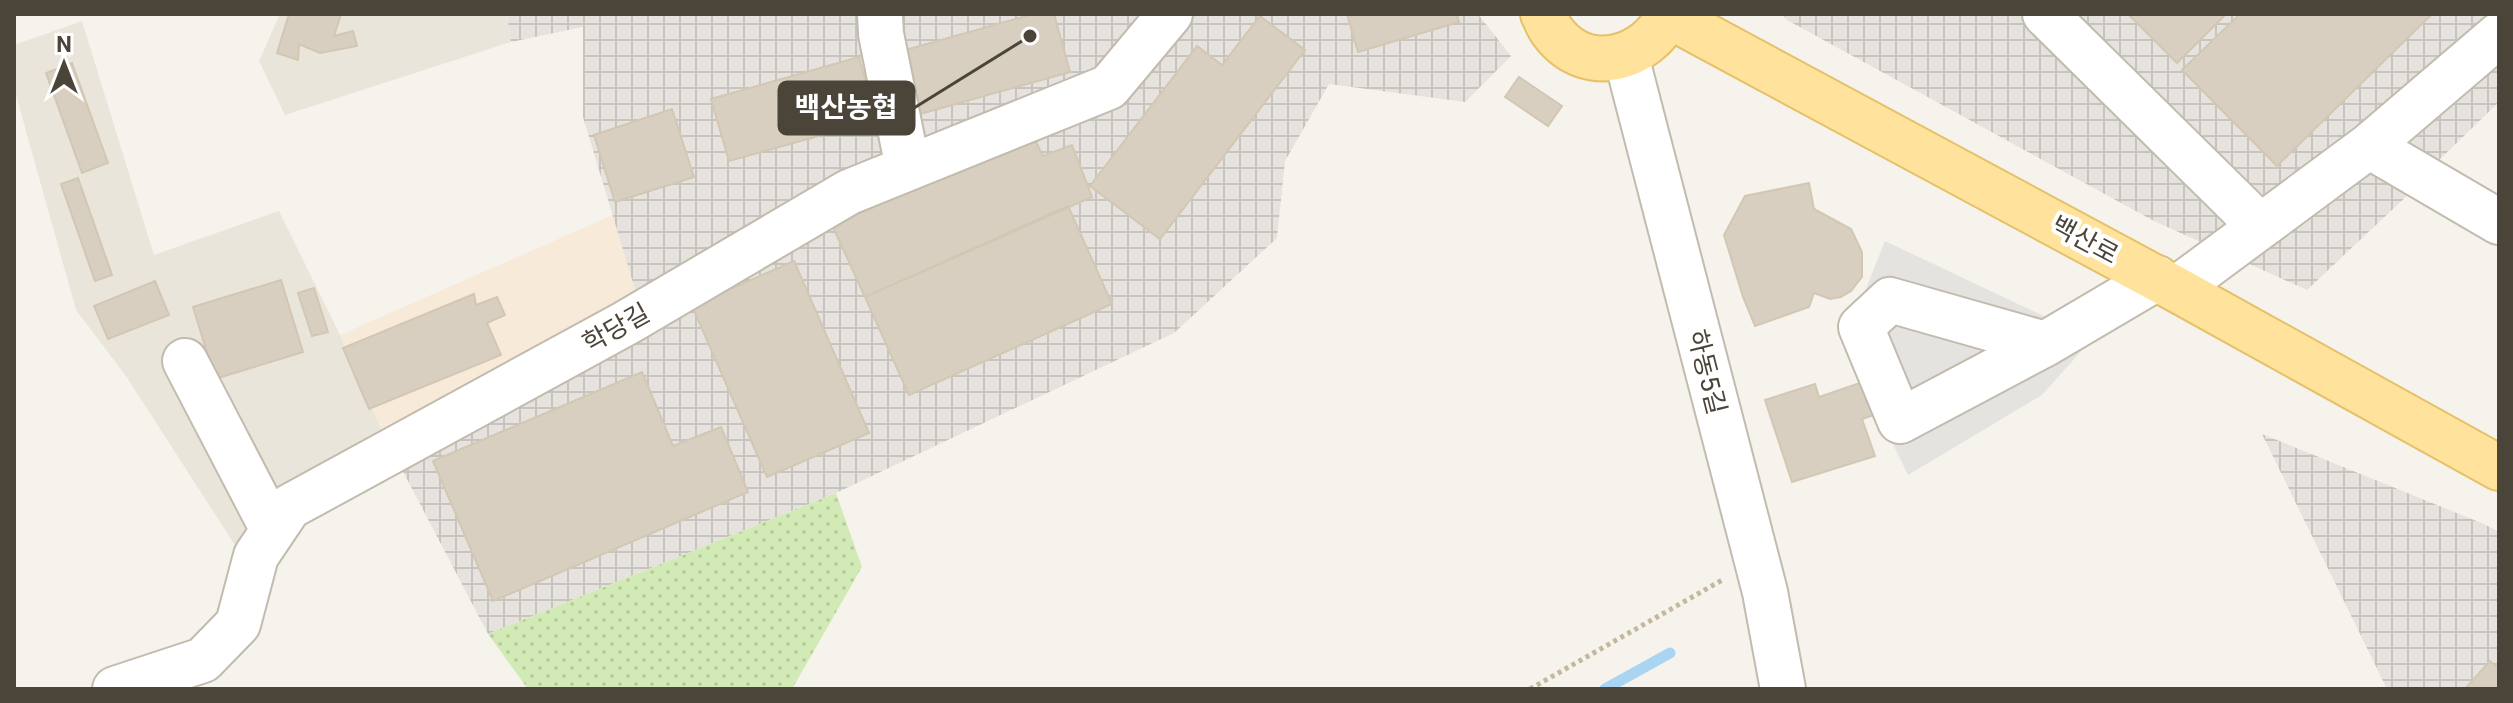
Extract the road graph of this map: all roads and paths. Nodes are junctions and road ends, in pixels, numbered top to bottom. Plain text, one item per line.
1 (880, 14) edge
2 (1170, 14) edge
3 (1543, 14) edge
4 (2045, 14) edge
5 (1669, 15) edge
6 (2499, 35) edge
7 (1626, 56) junction
8 (2369, 146) junction
9 (908, 168) junction
10 (2499, 222) edge
11 (2260, 226) junction
12 (2167, 284) junction
13 (2045, 344) dead end
14 (185, 361) dead end
15 (2499, 468) edge
16 (273, 530) junction
17 (1756, 560) junction
18 (115, 689) edge
19 (1530, 689) edge
20 (1783, 689) edge

1 - 9 street
2 - 9 street, 학당길
3 - 7 main road
4 - 11 street
5 - 7 main road
5 - 12 main road, 백산로
6 - 8 street
7 - 17 street, 하동5길
8 - 10 street
8 - 11 street
9 - 16 street, 학당길
11 - 12 street
12 - 13 street
12 - 15 main road, 백산로
14 - 16 street
16 - 18 street, 학당길
17 - 19 path
17 - 20 street, 하동5길

